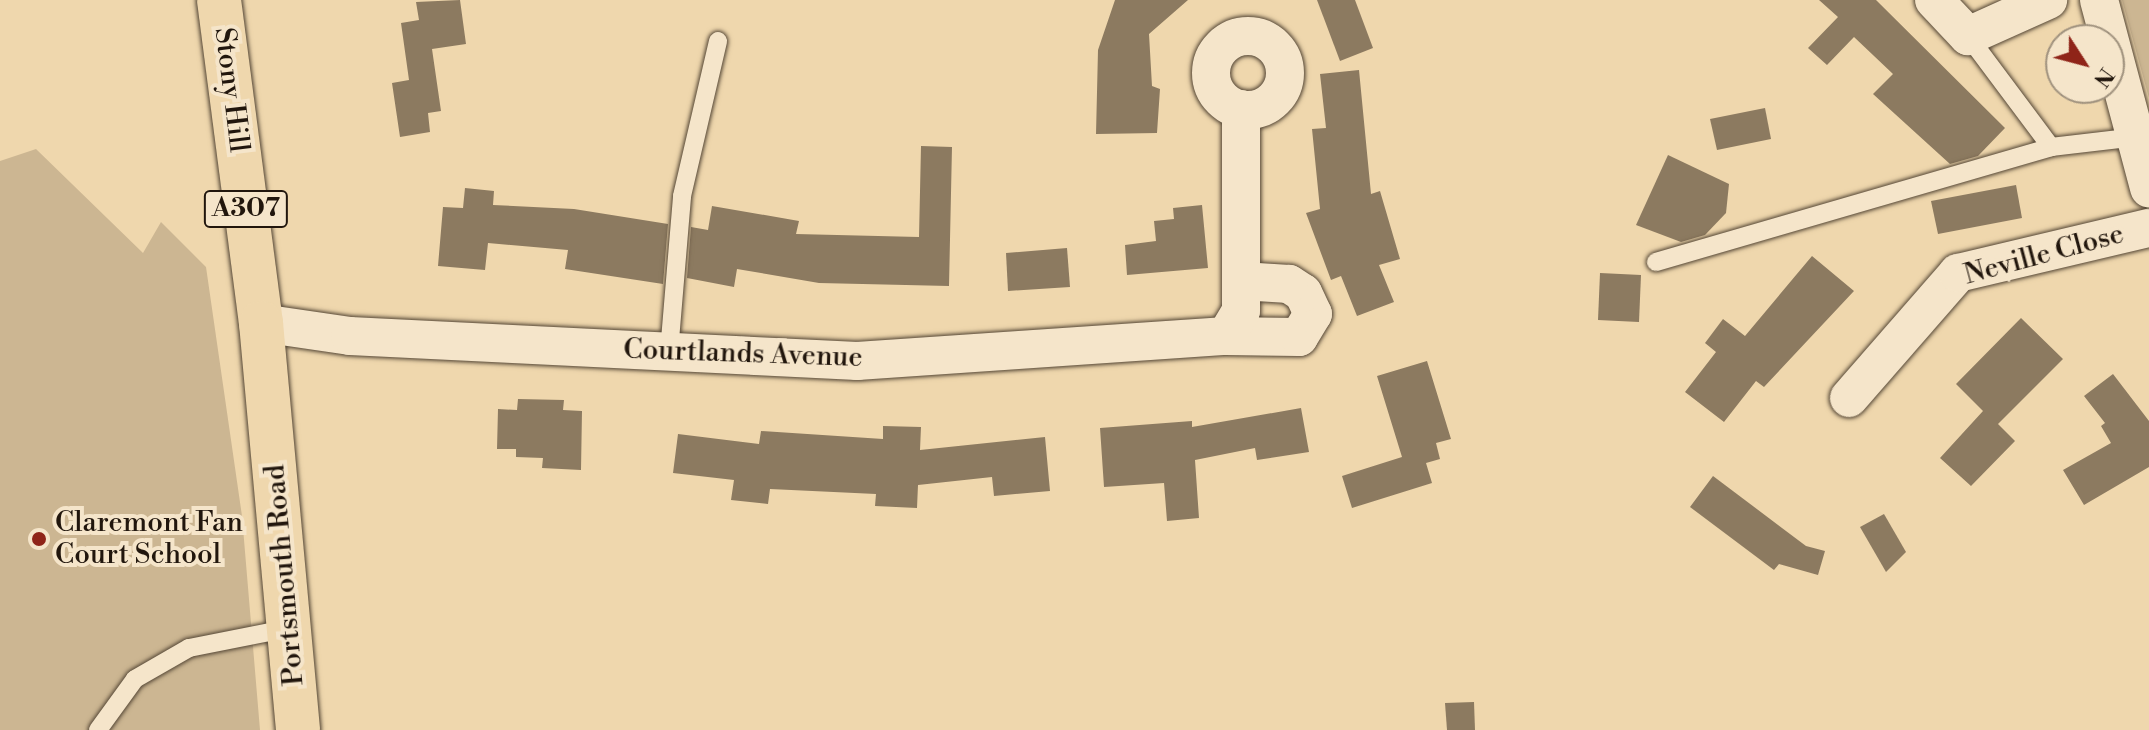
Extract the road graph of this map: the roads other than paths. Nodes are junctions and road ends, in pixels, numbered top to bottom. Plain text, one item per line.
1 (219, 0) edge
2 (1934, 0) edge
3 (2048, 0) edge
4 (2099, 0) edge
5 (1968, 36) junction
6 (718, 41) dead end
7 (1241, 109) dead end
8 (2136, 137) junction
9 (2051, 147) junction
10 (2149, 188) edge
11 (2149, 228) edge
12 (1656, 262) dead end
13 (1241, 281) junction
14 (261, 323) junction
15 (1226, 336) junction
16 (669, 352) junction
17 (1849, 398) dead end
18 (271, 419) joint
19 (293, 627) junction
20 (98, 730) edge
21 (298, 730) edge

1 - 14 main road, Stony Hill / A307
2 - 5 street
3 - 5 street
4 - 8 street
5 - 9 lane
6 - 16 lane
7 - 13 street
8 - 9 lane
8 - 10 street
9 - 12 lane
11 - 17 street, Neville Close
13 - 15 street
13 - 15 street, Courtlands Avenue
14 - 16 street, Courtlands Avenue
14 - 18 main road, Stony Hill / A307
15 - 16 street, Courtlands Avenue
18 - 19 main road, Portsmouth Road / A307
19 - 20 lane
19 - 21 main road, Portsmouth Road / A307

